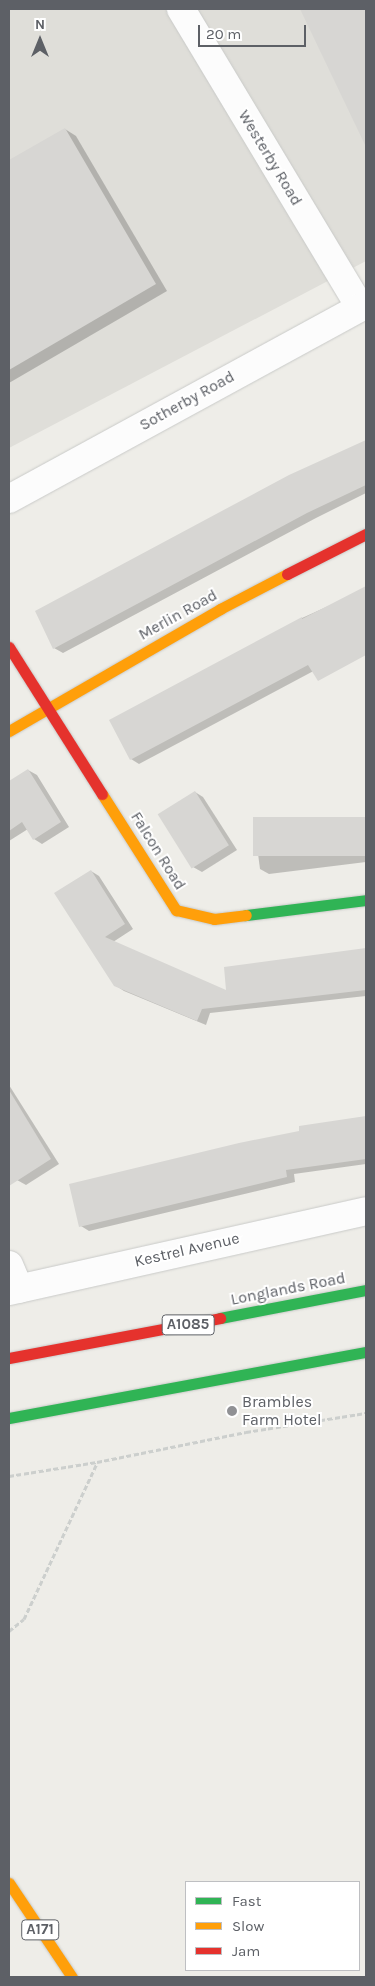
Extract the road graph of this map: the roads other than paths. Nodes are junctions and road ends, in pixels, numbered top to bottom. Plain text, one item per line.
1 (181, 9) edge
2 (363, 306) edge
3 (9, 499) edge
4 (366, 534) edge
5 (9, 647) edge
6 (47, 708) junction
7 (9, 731) edge
8 (366, 900) edge
9 (366, 1211) edge
10 (12, 1282) edge
11 (366, 1290) edge
12 (366, 1352) edge
13 (9, 1358) edge
14 (9, 1418) edge
15 (9, 1883) edge
16 (72, 1977) edge

1 - 2 street, Westerby Road
2 - 3 street, Sotherby Road
4 - 6 street, Merlin Road
5 - 6 street, Falcon Road
6 - 7 street, Merlin Road
6 - 8 street, Falcon Road
9 - 10 street, Kestrel Avenue
11 - 13 street, Longlands Road / A1085
12 - 14 street
15 - 16 street, A171

